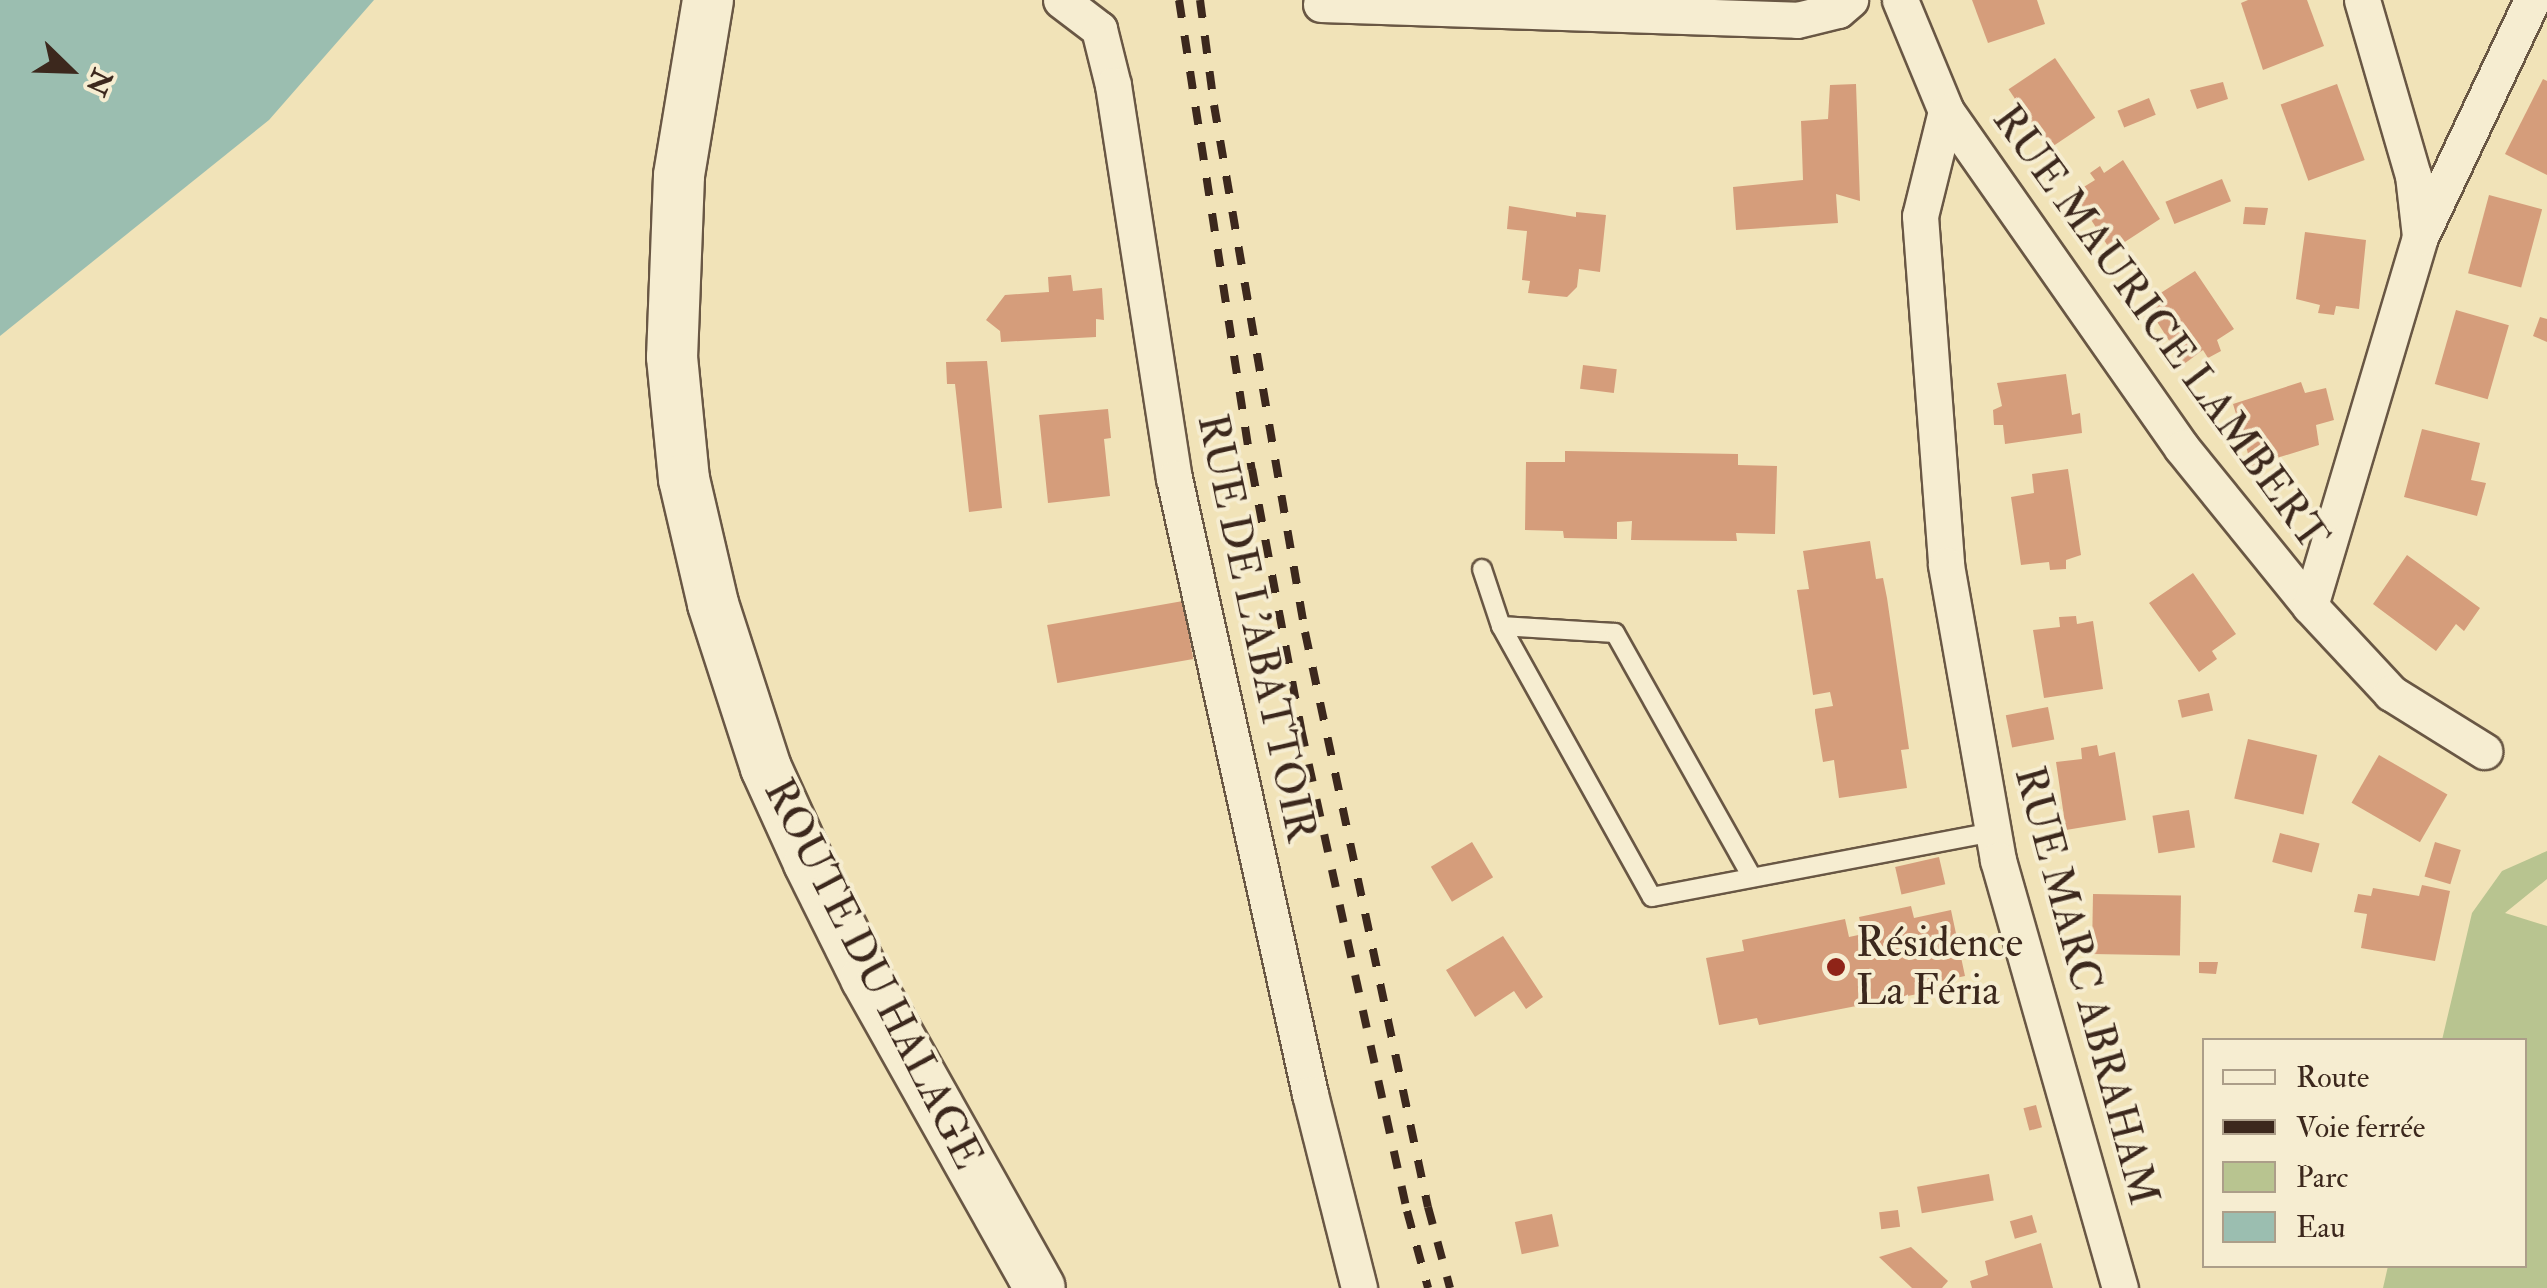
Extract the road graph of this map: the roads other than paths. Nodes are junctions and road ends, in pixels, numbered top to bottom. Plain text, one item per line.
1 (708, 0) edge
2 (1061, 0) edge
3 (1850, 0) edge
4 (1900, 0) edge
5 (2362, 0) edge
6 (2532, 0) edge
7 (1341, 2) edge
8 (1946, 111) junction
9 (2420, 238) junction
10 (1482, 568) dead end
11 (2310, 606) junction
12 (1501, 626) junction
13 (2484, 751) dead end
14 (1992, 832) junction
15 (1752, 878) junction
16 (1040, 1288) edge
17 (1359, 1288) edge
18 (2120, 1288) edge

1 - 16 main road, ROUTE DU HALAGE
2 - 17 street, RUE DE L'ABATTOIR
3 - 7 street
4 - 8 street, RUE MAURICE LAMBERT
5 - 9 street
6 - 9 street
8 - 11 street, RUE MAURICE LAMBERT
8 - 14 street, RUE MARC ABRAHAM
9 - 11 street
10 - 12 lane
11 - 13 street, RUE MAURICE LAMBERT
12 - 15 lane
12 - 15 lane
14 - 15 lane
14 - 18 street, RUE MARC ABRAHAM

